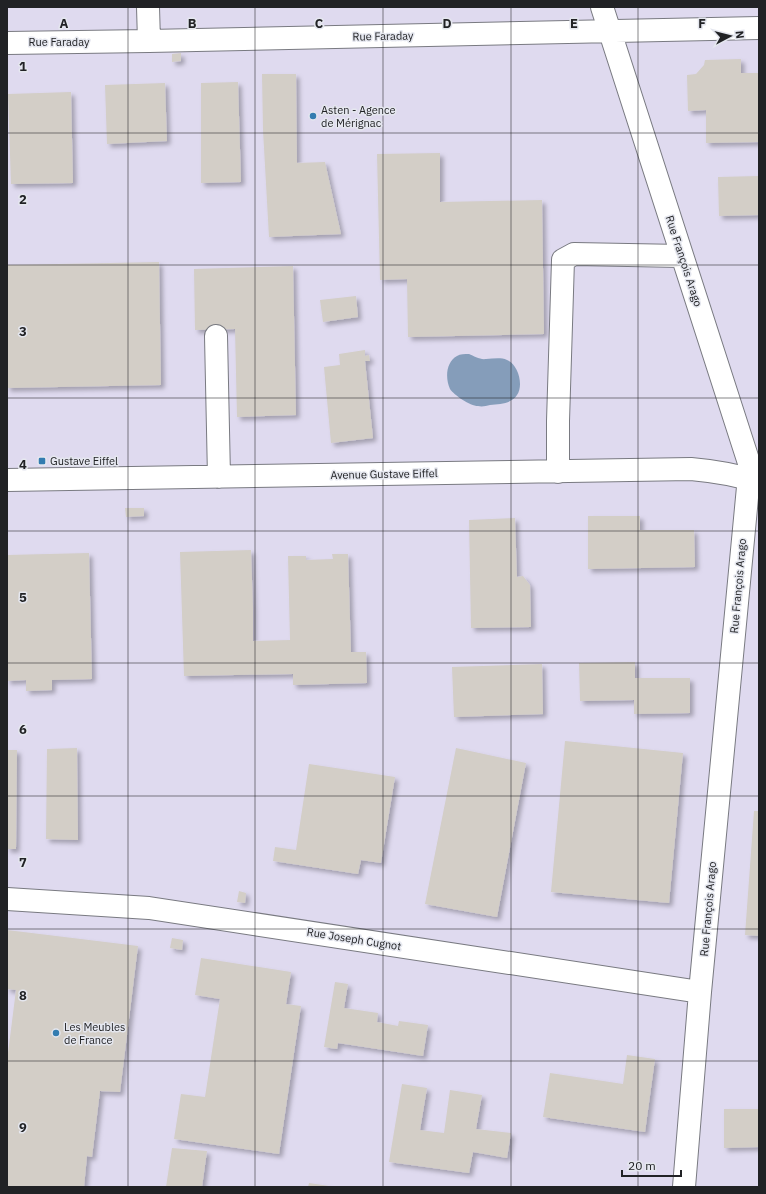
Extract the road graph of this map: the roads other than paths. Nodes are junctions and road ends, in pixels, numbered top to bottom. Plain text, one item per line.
1 (148, 7) edge
2 (602, 7) edge
3 (759, 28) edge
4 (609, 31) junction
5 (149, 41) junction
6 (7, 42) edge
7 (682, 256) junction
8 (216, 336) dead end
9 (558, 472) junction
10 (219, 477) junction
11 (7, 480) edge
12 (754, 481) edge
13 (7, 899) edge
14 (700, 992) junction
15 (684, 1187) edge

1 - 5 street
2 - 4 street, Rue François Arago
3 - 4 street, Rue Faraday
4 - 5 street, Rue Faraday
4 - 7 street, Rue François Arago
5 - 6 street, Rue Faraday
7 - 9 street
7 - 12 street, Rue François Arago
8 - 10 street
9 - 10 street, Avenue Gustave Eiffel
9 - 12 street, Avenue Gustave Eiffel
10 - 11 street, Avenue Gustave Eiffel
12 - 14 street, Rue François Arago
13 - 14 street, Rue Joseph Cugnot
14 - 15 street, Rue François Arago

